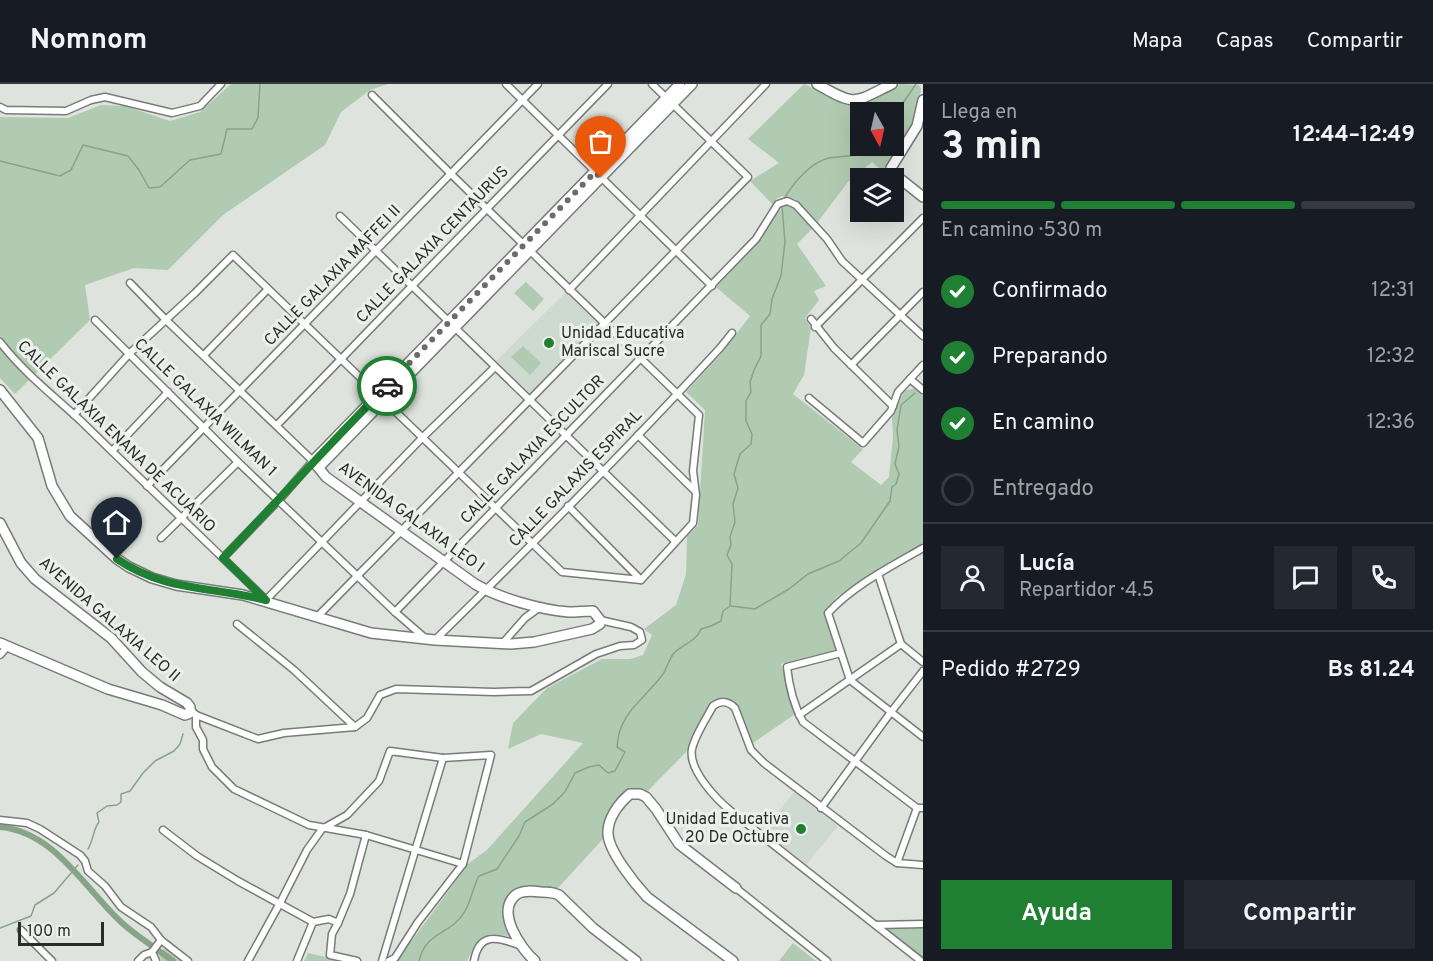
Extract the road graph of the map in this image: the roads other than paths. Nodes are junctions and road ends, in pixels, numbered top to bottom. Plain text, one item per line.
1 (221, 84) edge
2 (506, 84) edge
3 (538, 84) edge
4 (609, 84) edge
5 (652, 84) edge
6 (680, 84) edge
7 (692, 84) edge
8 (766, 84) edge
9 (817, 84) edge
10 (892, 84) edge
11 (833, 88) edge
12 (372, 95) dead end
13 (923, 100) edge
14 (521, 101) junction
15 (670, 101) junction
16 (0, 107) edge
17 (921, 119) edge
18 (558, 136) junction
19 (711, 140) junction
20 (891, 168) edge
21 (451, 174) junction
22 (598, 175) junction
23 (904, 185) edge
24 (923, 197) edge
25 (487, 210) junction
26 (639, 215) junction
27 (340, 216) dead end
28 (923, 218) edge
29 (526, 248) junction
30 (375, 251) junction
31 (676, 251) junction
32 (863, 281) junction
33 (130, 283) dead end
34 (411, 286) junction
35 (712, 286) junction
36 (268, 289) junction
37 (569, 290) junction
38 (923, 292) edge
39 (900, 315) junction
40 (812, 319) dead end
41 (95, 320) dead end
42 (166, 320) junction
43 (605, 324) junction
44 (304, 325) junction
45 (452, 325) junction
46 (815, 327) junction
47 (732, 333) dead end
48 (923, 336) edge
49 (0, 342) edge
50 (130, 353) junction
51 (204, 355) junction
52 (642, 358) junction
53 (340, 360) junction
54 (851, 365) junction
55 (923, 365) edge
56 (495, 367) junction
57 (910, 379) junction
58 (0, 390) edge
59 (923, 390) edge
60 (168, 392) junction
61 (241, 392) junction
62 (677, 395) junction
63 (381, 398) junction
64 (809, 398) dead end
65 (530, 400) junction
66 (893, 406) junction
67 (74, 415) junction
68 (277, 425) junction
69 (204, 429) junction
70 (638, 435) junction
71 (566, 436) junction
72 (422, 438) junction
73 (112, 451) junction
74 (238, 462) junction
75 (316, 464) junction
76 (603, 471) junction
77 (460, 473) junction
78 (147, 486) junction
79 (695, 491) junction
80 (279, 500) junction
81 (361, 500) junction
82 (568, 506) junction
83 (495, 507) junction
84 (181, 518) junction
85 (0, 523) edge
86 (402, 529) junction
87 (161, 538) dead end
88 (675, 541) junction
89 (323, 542) junction
90 (532, 544) junction
91 (923, 548) edge
92 (223, 558) junction
93 (444, 560) junction
94 (878, 574) junction
95 (358, 577) junction
96 (641, 580) junction
97 (487, 591) junction
98 (266, 600) junction
99 (540, 606) junction
100 (395, 612) junction
101 (317, 617) junction
102 (600, 620) junction
103 (237, 624) dead end
104 (431, 640) junction
105 (502, 644) junction
106 (901, 644) junction
107 (4, 645) edge
108 (841, 653) junction
109 (0, 655) edge
110 (923, 662) edge
111 (923, 671) edge
112 (850, 680) junction
113 (891, 712) junction
114 (194, 713) junction
115 (800, 715) junction
116 (355, 727) junction
117 (923, 737) edge
118 (443, 758) junction
119 (855, 761) junction
120 (822, 808) junction
121 (920, 808) edge
122 (0, 820) edge
123 (322, 829) junction
124 (163, 830) dead end
125 (366, 835) junction
126 (415, 851) junction
127 (897, 863) junction
128 (463, 864) junction
129 (923, 866) edge
130 (736, 888) joint
131 (280, 903) junction
132 (313, 922) junction
133 (338, 923) junction
134 (923, 924) edge
135 (875, 926) junction
136 (21, 930) dead end
137 (161, 940) junction
138 (519, 945) junction
139 (152, 951) junction
140 (52, 961) edge
141 (138, 961) edge
142 (156, 961) edge
143 (188, 961) edge
144 (248, 961) edge
145 (297, 961) edge
146 (357, 961) edge
147 (382, 961) edge
148 (390, 961) edge
149 (474, 961) edge
150 (535, 961) edge
151 (636, 961) edge
152 (733, 961) edge
153 (827, 961) edge
154 (921, 961) edge

1 - 16 street
2 - 14 street
3 - 14 street, CALLE GALAXIA MAFFEI II
4 - 18 street, CALLE GALAXIA CENTAURUS
5 - 15 street
6 - 15 street
7 - 15 street
8 - 19 street
9 - 11 street
10 - 11 street
12 - 21 street
13 - 17 street
14 - 18 street
14 - 21 street, CALLE GALAXIA MAFFEI II
15 - 19 street
15 - 22 street
17 - 20 street
18 - 22 street
18 - 25 street, CALLE GALAXIA CENTAURUS
19 - 26 street
19 - 31 street
21 - 25 street
21 - 30 street, CALLE GALAXIA MAFFEI II
22 - 26 street
22 - 29 street
23 - 24 street
25 - 29 street
25 - 34 street, CALLE GALAXIA CENTAURUS
26 - 31 street
26 - 37 street
27 - 30 street
28 - 32 street
29 - 37 street
29 - 45 street
30 - 34 street
30 - 44 street, CALLE GALAXIA MAFFEI II
31 - 35 street
31 - 43 street
32 - 35 street, CALLE GALAXIA ESCULTOR
32 - 39 street
32 - 46 street
33 - 42 street, AVENIDA GALAXIA LEO I
34 - 45 street
34 - 53 street, CALLE GALAXIA CENTAURUS
35 - 52 street, CALLE GALAXIA ESCULTOR
36 - 42 street
36 - 44 street
36 - 51 street
37 - 43 street
38 - 39 street
39 - 48 street
39 - 54 street
40 - 46 street
41 - 50 street, CALLE GALAXIA WILMAN 1
42 - 50 street
42 - 51 street, AVENIDA GALAXIA LEO I
43 - 52 street
43 - 65 street
44 - 53 street
44 - 61 street, CALLE GALAXIA MAFFEI II
45 - 56 street
45 - 63 street
46 - 54 street
47 - 62 street, CALLE GALAXIS ESPIRAL
49 - 67 street, CALLE GALAXIA ENANA DE ACUARIO
50 - 60 street, CALLE GALAXIA WILMAN 1
50 - 67 street
51 - 61 street, AVENIDA GALAXIA LEO I
52 - 62 street
52 - 71 street, CALLE GALAXIA ESCULTOR
53 - 63 street
53 - 68 street, CALLE GALAXIA CENTAURUS
54 - 66 street
55 - 57 street
56 - 65 street
56 - 72 street
57 - 59 street
57 - 66 street
58 - 98 street
60 - 69 street, CALLE GALAXIA WILMAN 1
60 - 73 street
61 - 68 street, AVENIDA GALAXIA LEO I
61 - 69 street, CALLE GALAXIA MAFFEI II
62 - 70 street, CALLE GALAXIS ESPIRAL
62 - 79 street
63 - 72 street
63 - 75 street
64 - 66 street
65 - 71 street
65 - 77 street
67 - 73 street, CALLE GALAXIA ENANA DE ACUARIO
68 - 75 street, AVENIDA GALAXIA LEO I
69 - 74 street, CALLE GALAXIA WILMAN 1
69 - 78 street, CALLE GALAXIA MAFFEI II
70 - 76 street, CALLE GALAXIS ESPIRAL
70 - 79 street
71 - 76 street
71 - 83 street, CALLE GALAXIA ESCULTOR
72 - 77 street
72 - 81 street
73 - 78 street, CALLE GALAXIA ENANA DE ACUARIO
74 - 80 street, CALLE GALAXIA WILMAN 1
74 - 84 street
75 - 80 street
75 - 81 street, AVENIDA GALAXIA LEO I
76 - 82 street, CALLE GALAXIS ESPIRAL
76 - 88 street
77 - 83 street
77 - 86 street
78 - 84 street, CALLE GALAXIA ENANA DE ACUARIO
79 - 88 street
80 - 89 street, CALLE GALAXIA WILMAN 1
80 - 92 street
81 - 86 street, AVENIDA GALAXIA LEO I
81 - 89 street
82 - 90 street, CALLE GALAXIS ESPIRAL
82 - 96 street
83 - 90 street
83 - 93 street, CALLE GALAXIA ESCULTOR
84 - 87 street
84 - 92 street, CALLE GALAXIA ENANA DE ACUARIO
85 - 114 street, AVENIDA GALAXIA LEO II
86 - 93 street, AVENIDA GALAXIA LEO I
86 - 95 street
88 - 96 street
89 - 95 street, CALLE GALAXIA WILMAN 1
89 - 98 street
90 - 96 street
90 - 97 street, CALLE GALAXIS ESPIRAL
91 - 94 street
92 - 98 street, CALLE GALAXIA ENANA DE ACUARIO
93 - 97 street, AVENIDA GALAXIA LEO I
93 - 100 street, CALLE GALAXIA ESCULTOR
94 - 106 street
94 - 108 street
95 - 100 street, CALLE GALAXIA WILMAN 1
95 - 101 street
97 - 99 street, AVENIDA GALAXIA LEO I
97 - 104 street, CALLE GALAXIS ESPIRAL
98 - 101 street
99 - 102 street, AVENIDA GALAXIA LEO I
99 - 105 street
100 - 104 street, CALLE GALAXIA WILMAN 1
101 - 104 street
102 - 105 street
102 - 116 street
103 - 116 street
104 - 105 street
106 - 110 street
106 - 112 street
107 - 109 street
107 - 114 street, AVENIDA GALAXIA LEO II
108 - 112 street
108 - 115 street
111 - 113 street
112 - 113 street
112 - 115 street
113 - 117 street
113 - 119 street
114 - 116 street
114 - 123 street
115 - 119 street
118 - 123 street
118 - 126 street
118 - 128 street
119 - 120 street
119 - 121 street
120 - 127 street
120 - 135 street
121 - 127 street
122 - 137 street
123 - 125 street
123 - 131 street
124 - 131 street
125 - 126 street
125 - 133 street
126 - 128 street
126 - 147 street
127 - 129 street
128 - 148 street
130 - 152 street
130 - 153 street
131 - 132 street
131 - 144 street
132 - 133 street
132 - 145 street
133 - 146 street
134 - 135 street
135 - 154 street
136 - 140 street
137 - 139 street
137 - 143 street
138 - 149 street
138 - 150 street
138 - 151 street
139 - 141 street
139 - 142 street

